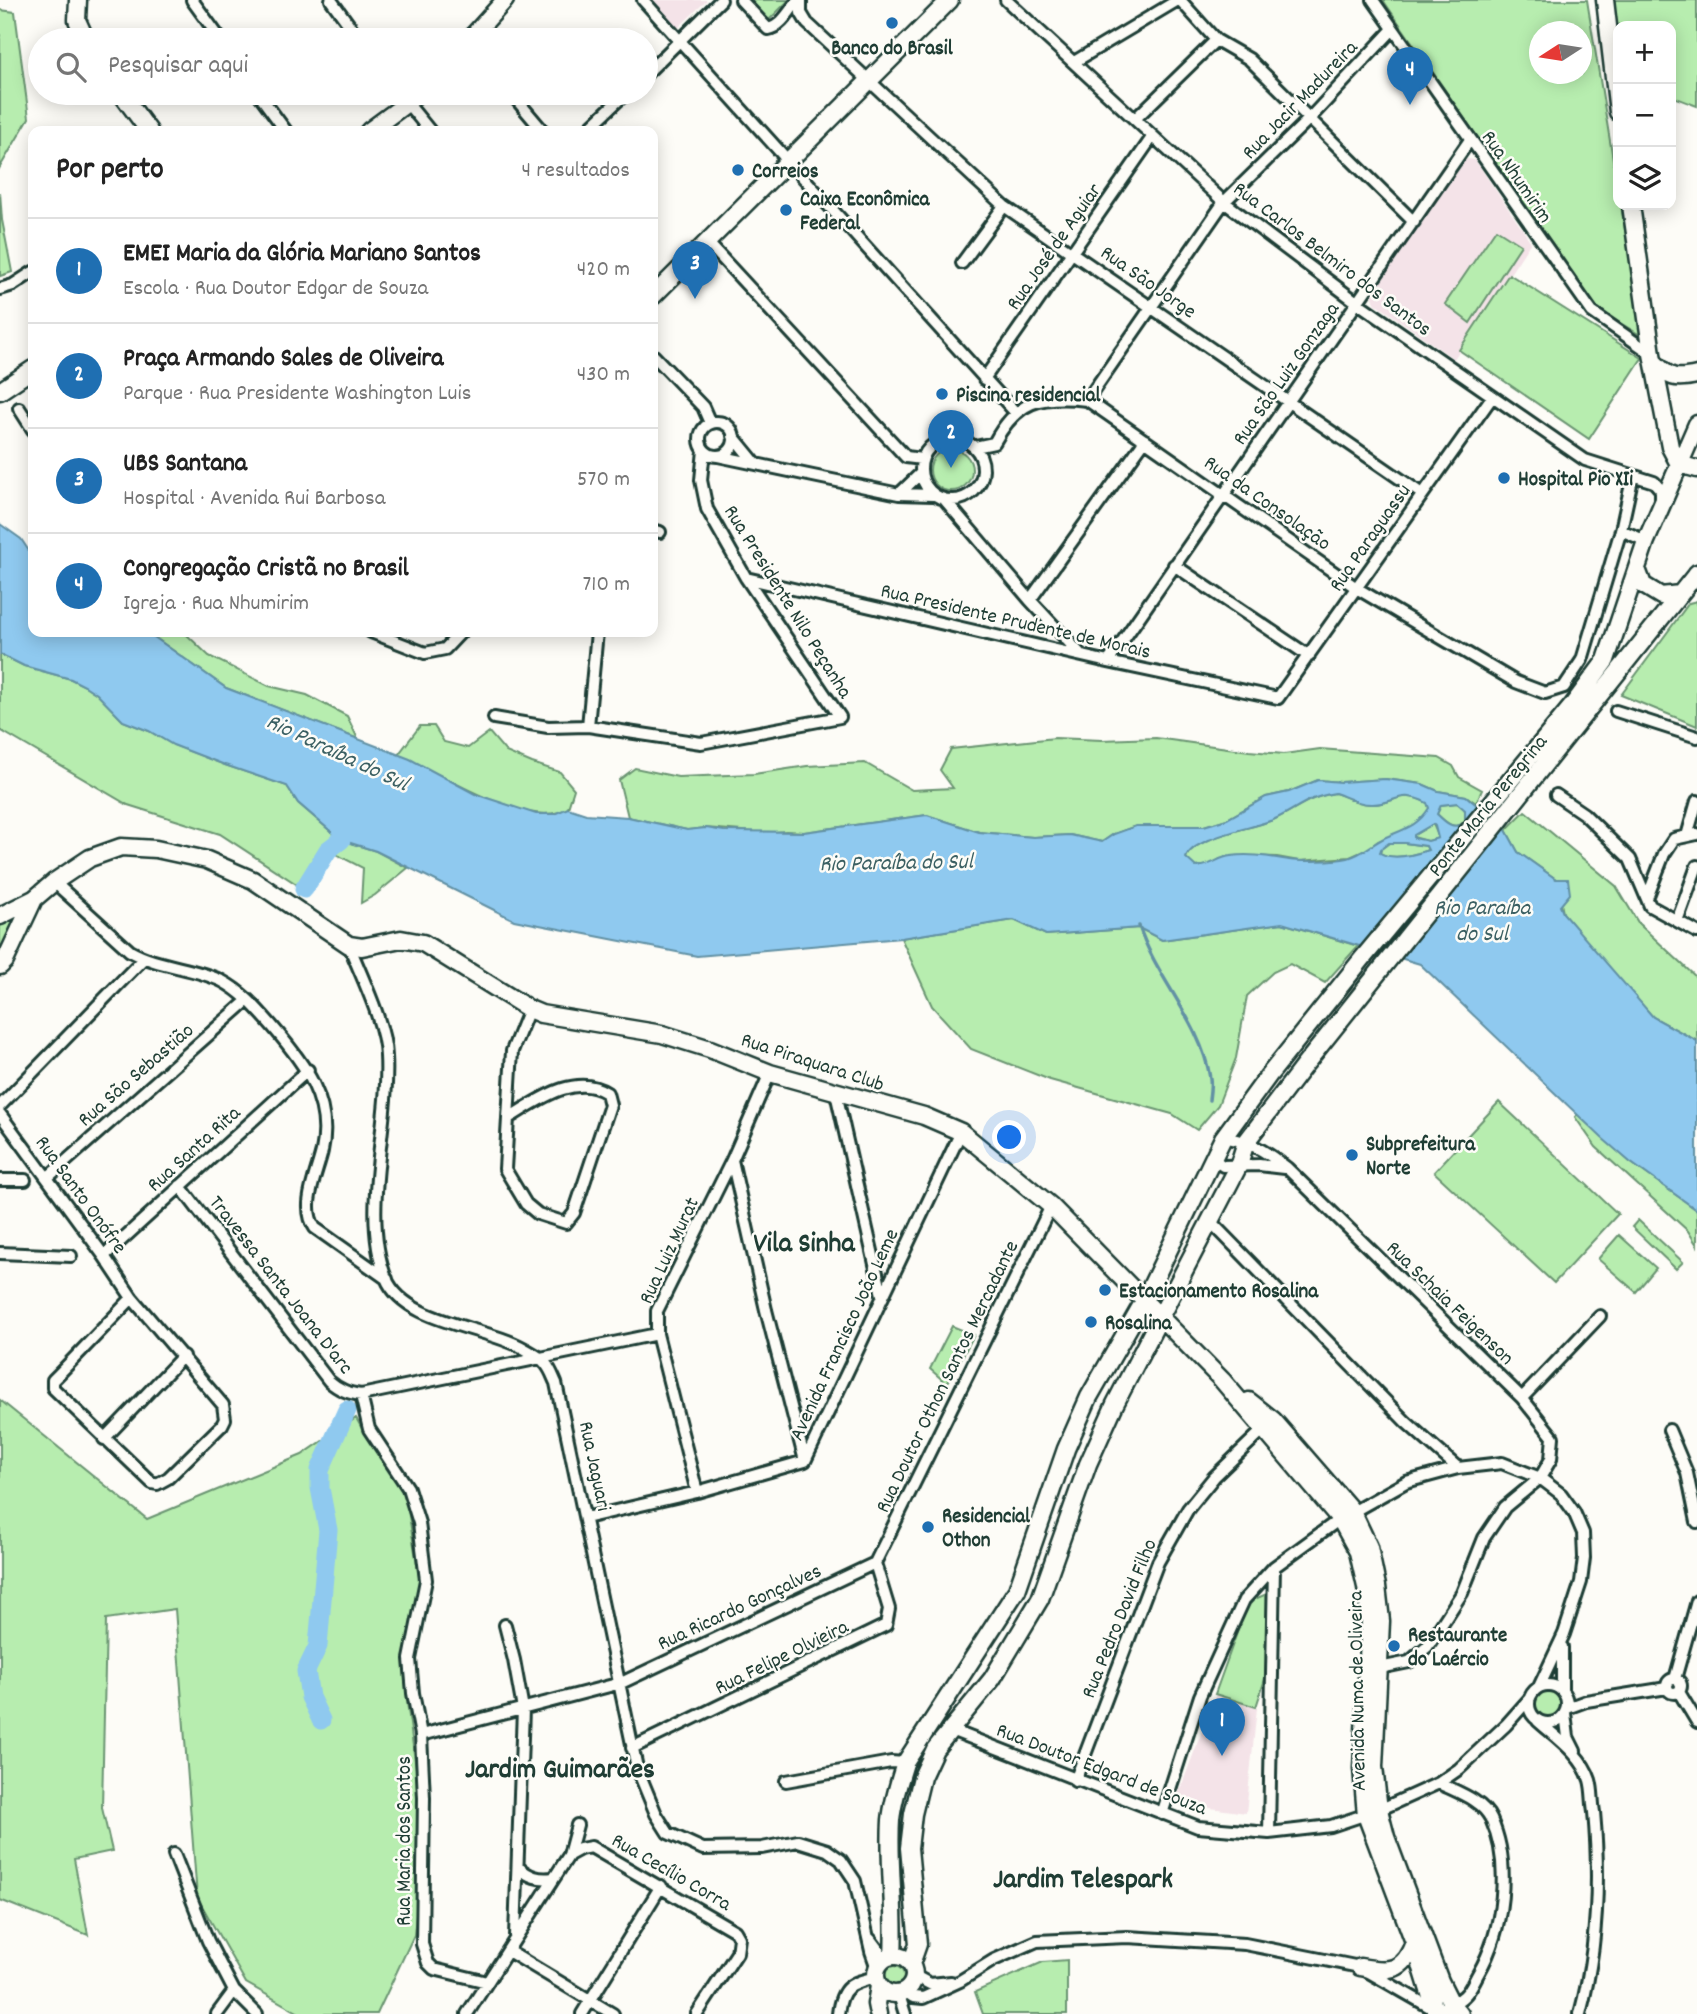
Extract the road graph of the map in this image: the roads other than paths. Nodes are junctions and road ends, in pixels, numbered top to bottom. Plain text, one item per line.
1 (78, 0) edge
2 (192, 0) edge
3 (331, 0) edge
4 (505, 0) edge
5 (643, 0) edge
6 (721, 0) edge
7 (741, 0) edge
8 (800, 0) edge
9 (950, 0) edge
10 (1006, 0) edge
11 (1179, 0) edge
12 (1373, 0) edge
13 (1605, 0) edge
14 (780, 23) junction
15 (807, 23) junction
16 (81, 28) edge
17 (212, 28) edge
18 (351, 28) edge
19 (480, 28) edge
20 (1393, 29) junction
21 (1216, 40) junction
22 (680, 41) junction
23 (658, 62) edge
24 (1074, 62) junction
25 (869, 80) junction
26 (1615, 84) edge
27 (130, 105) edge
28 (267, 105) edge
29 (397, 105) edge
30 (413, 105) edge
31 (521, 105) edge
32 (613, 105) edge
33 (1310, 118) junction
34 (1135, 119) junction
35 (145, 126) edge
36 (282, 126) edge
37 (374, 126) edge
38 (427, 126) edge
39 (539, 126) edge
40 (591, 126) edge
41 (1153, 136) junction
42 (1469, 141) junction
43 (787, 162) junction
44 (1224, 202) junction
45 (1004, 206) junction
46 (1632, 210) edge
47 (1414, 222) junction
48 (708, 243) junction
49 (1072, 251) junction
50 (962, 263) dead end
51 (28, 275) edge
52 (0, 289) edge
53 (658, 291) edge
54 (1358, 303) junction
55 (1151, 306) junction
56 (1653, 358) junction
57 (658, 360) edge
58 (28, 372) edge
59 (1697, 375) edge
60 (984, 379) junction
61 (0, 391) edge
62 (1492, 397) junction
63 (1087, 400) junction
64 (1288, 401) junction
65 (19, 408) dead end
66 (1015, 412) junction
67 (28, 422) edge
68 (710, 423) junction
69 (1697, 424) edge
70 (733, 436) junction
71 (1144, 440) junction
72 (994, 443) junction
73 (975, 447) junction
74 (704, 450) junction
75 (718, 456) junction
76 (922, 459) junction
77 (982, 460) junction
78 (756, 464) junction
79 (1679, 464) junction
80 (1697, 469) edge
81 (921, 473) junction
82 (1633, 475) junction
83 (899, 494) junction
84 (1422, 494) junction
85 (933, 495) junction
86 (1223, 495) junction
87 (945, 500) junction
88 (1661, 502) junction
89 (1621, 530) junction
90 (1646, 541) junction
91 (1174, 565) junction
92 (1637, 569) junction
93 (1697, 573) edge
94 (746, 578) junction
95 (1358, 589) junction
96 (1689, 593) edge
97 (1030, 600) junction
98 (384, 637) edge
99 (456, 637) edge
100 (596, 637) edge
101 (1081, 655) junction
102 (1309, 656) junction
103 (1108, 662) junction
104 (1278, 698) joint
105 (1577, 711) junction
106 (1616, 711) dead end
107 (494, 718) dead end
108 (587, 726) junction
109 (1697, 737) edge
110 (1556, 795) dead end
111 (1697, 801) edge
112 (1692, 835) edge
113 (1697, 866) edge
114 (54, 883) junction
115 (1647, 898) junction
116 (34, 899) junction
117 (0, 916) edge
118 (1677, 921) junction
119 (1697, 932) edge
120 (349, 945) junction
121 (143, 959) junction
122 (0, 966) edge
123 (248, 1000) junction
124 (529, 1009) junction
125 (308, 1069) junction
126 (770, 1073) junction
127 (836, 1093) junction
128 (0, 1107) edge
129 (0, 1114) edge
130 (510, 1117) junction
131 (961, 1132) junction
132 (1223, 1138) junction
133 (1246, 1142) junction
134 (1213, 1158) junction
135 (732, 1160) junction
136 (1238, 1167) junction
137 (1287, 1168) junction
138 (47, 1178) junction
139 (0, 1180) edge
140 (25, 1180) dead end
141 (180, 1186) junction
142 (1051, 1206) junction
143 (1211, 1222) junction
144 (0, 1253) edge
145 (71, 1256) dead end
146 (104, 1256) junction
147 (387, 1279) junction
148 (882, 1295) junction
149 (132, 1298) junction
150 (1144, 1301) junction
151 (1160, 1316) junction
152 (1600, 1316) dead end
153 (657, 1334) junction
154 (183, 1356) junction
155 (540, 1358) junction
156 (361, 1395) junction
157 (1522, 1398) junction
158 (1268, 1425) junction
159 (1669, 1430) dead end
160 (104, 1439) junction
161 (805, 1461) junction
162 (1458, 1468) junction
163 (1540, 1478) junction
164 (697, 1492) junction
165 (1346, 1515) junction
166 (586, 1518) junction
167 (1697, 1522) edge
168 (875, 1563) junction
169 (1274, 1567) junction
170 (1697, 1601) edge
171 (505, 1625) dead end
172 (1564, 1634) junction
173 (971, 1662) junction
174 (1373, 1669) junction
175 (992, 1679) junction
176 (621, 1683) junction
177 (1539, 1687) junction
178 (1673, 1690) junction
179 (951, 1693) junction
180 (1563, 1693) junction
181 (1530, 1698) junction
182 (1586, 1701) junction
183 (968, 1707) junction
184 (523, 1709) junction
185 (1566, 1711) junction
186 (1536, 1719) junction
187 (1697, 1722) edge
188 (1506, 1725) junction
189 (951, 1730) junction
190 (421, 1735) junction
191 (632, 1748) junction
192 (1579, 1760) junction
193 (905, 1763) junction
194 (1074, 1780) junction
195 (786, 1781) dead end
196 (1439, 1783) junction
197 (1372, 1812) junction
198 (1162, 1815) junction
199 (577, 1825) dead end
200 (1269, 1833) junction
201 (174, 1854) dead end
202 (569, 1855) junction
203 (518, 1867) junction
204 (553, 1878) junction
205 (661, 1886) junction
206 (515, 1939) junction
207 (1413, 1942) junction
208 (508, 1951) junction
209 (1360, 1967) junction
210 (882, 1970) junction
211 (913, 1970) junction
212 (960, 1981) junction
213 (487, 1982) junction
214 (234, 1991) junction
215 (899, 1994) junction
216 (590, 2000) junction
217 (1447, 2011) edge
218 (218, 2014) edge
219 (257, 2014) edge
220 (467, 2014) edge
221 (582, 2014) edge
222 (613, 2014) edge
223 (697, 2014) edge
224 (838, 2014) edge
225 (878, 2014) edge
226 (886, 2014) edge
227 (905, 2014) edge
228 (1580, 2014) edge

1 - 16 main road
2 - 17 street
3 - 18 street
4 - 19 main road
5 - 22 street
6 - 22 street
7 - 14 street
8 - 14 street
8 - 15 street
9 - 25 main road
10 - 24 street, Rua Carlos Belmiro dos Santos
11 - 21 street
11 - 24 street
12 - 20 street, Rua Nhumirim
13 - 26 main road
14 - 15 street
15 - 25 street, Rua São Jorge
20 - 33 street, Rua Jacir Madureira
20 - 42 street, Rua Nhumirim
21 - 33 street
21 - 34 street
22 - 23 street
22 - 43 street
24 - 34 street, Rua Carlos Belmiro dos Santos
25 - 43 main road
25 - 45 street, Rua São Jorge
27 - 35 main road
28 - 36 street
29 - 37 main road
30 - 38 street
31 - 39 street
32 - 40 street
33 - 44 street, Rua Jacir Madureira
33 - 47 street
34 - 41 street, Rua Carlos Belmiro dos Santos
41 - 44 street, Rua Carlos Belmiro dos Santos
41 - 49 street, Rua José de Aguiar
42 - 47 street, Rua São Luiz Gonzaga
42 - 56 street, Rua Nhumirim
43 - 48 main road
43 - 60 street
44 - 54 street, Rua Carlos Belmiro dos Santos
44 - 55 street, Rua Jacir Madureira
45 - 49 street, Rua São Jorge
45 - 50 street
46 - 56 main road
47 - 54 street, Rua São Luiz Gonzaga
48 - 53 main road
48 - 76 street
49 - 55 street, Rua São Jorge
49 - 60 street, Rua José de Aguiar
51 - 52 street
54 - 62 street, Rua Carlos Belmiro dos Santos
54 - 64 street, Rua São Luiz Gonzaga
55 - 63 street, Rua Jacir Madureira
55 - 64 street, Rua São Jorge
56 - 59 main road
56 - 79 main road
57 - 68 street
58 - 61 main road
60 - 66 street
62 - 82 street, Rua Carlos Belmiro dos Santos
62 - 84 street, Rua Paraguassu
63 - 66 street
63 - 71 street, Rua da Consolação
64 - 84 street, Rua São Jorge
64 - 86 street, Rua São Luiz Gonzaga
65 - 67 street
66 - 72 street
68 - 70 street
68 - 74 street
69 - 79 main road
70 - 75 street
70 - 78 street
71 - 86 street, Rua da Consolação
71 - 97 street
72 - 73 street
72 - 77 street
73 - 76 street
73 - 77 street
74 - 75 street
74 - 94 street, Rua Presidente Nilo Peçanha
75 - 78 street
76 - 81 street
77 - 87 street
78 - 83 street
79 - 80 main road
79 - 88 main road
81 - 83 street
81 - 85 street
82 - 88 street, Rua Carlos Belmiro dos Santos
82 - 89 street
83 - 85 street
84 - 95 street, Rua Paraguassu
85 - 87 street
86 - 91 street, Rua São Luiz Gonzaga
86 - 95 street, Rua da Consolação
87 - 97 street
88 - 90 main road
89 - 90 street
89 - 95 street, Rua da Consolação
90 - 92 main road
91 - 102 street
91 - 103 street, Rua São Luiz Gonzaga
92 - 96 main road
92 - 105 main road
93 - 96 main road
94 - 101 street, Rua Presidente Prudente de Morais
94 - 108 street, Rua Presidente Nilo Peçanha
95 - 102 street, Rua Paraguassu
96 - 105 main road
97 - 101 street
98 - 99 street
100 - 108 street
101 - 103 street, Rua Presidente Prudente de Morais
102 - 104 street, Rua Paraguassu
103 - 104 street, Rua Presidente Prudente de Morais
105 - 132 main road, Ponte Maria Peregrina
105 - 133 main road, Ponte Maria Peregrina
106 - 109 street
107 - 108 street, Rua Presidente Nilo Peçanha
110 - 115 street
111 - 112 street
112 - 115 street
113 - 118 street
114 - 116 main road
114 - 120 main road
114 - 121 street
115 - 118 street
116 - 117 main road
116 - 122 main road
118 - 119 street
120 - 124 main road, Rua Piraquara Club
120 - 147 street
121 - 123 street
121 - 128 street
123 - 125 street
123 - 138 street, Rua São Sebastião
124 - 126 main road, Rua Piraquara Club
124 - 130 street
125 - 141 street, Rua Santa Rita
125 - 147 street
126 - 127 main road, Rua Piraquara Club
126 - 135 street, Rua Luiz Murat
127 - 131 main road, Rua Piraquara Club
127 - 148 street
129 - 138 street, Rua Santo Onófre
130 - 130 street
131 - 142 main road, Rua Piraquara Club
131 - 148 street, Avenida Francisco João Leme
132 - 133 street
132 - 134 main road, Ponte Maria Peregrina
133 - 136 main road
133 - 137 street, Rua Schaia Feigenson
134 - 136 street
134 - 150 main road, Ponte Maria Peregrina
135 - 153 street, Rua Luiz Murat
135 - 161 street
136 - 137 street
136 - 143 main road
137 - 157 street, Rua Schaia Feigenson
138 - 146 street, Rua Santo Onófre
139 - 140 street
141 - 146 street, Rua Santa Rita
141 - 156 street, Travessa Santa Joana D'arc
142 - 150 main road, Rua Piraquara Club
142 - 168 street, Rua Doutor Othon Santos Mercadante
143 - 151 main road
143 - 162 street
144 - 145 street
146 - 149 street, Rua Santo Onófre
147 - 155 street
148 - 161 street, Avenida Francisco João Leme
149 - 154 street, Rua Santo Onófre
149 - 160 street
150 - 151 main road, Rua Piraquara Club
150 - 173 main road, Ponte Maria Peregrina
151 - 158 main road, Avenida Numa de Oliveira
151 - 175 main road
152 - 157 street
153 - 155 street
153 - 164 street, Rua Luiz Murat
154 - 160 street
154 - 160 street, Rua Santo Onófre
155 - 156 street
155 - 166 street, Rua Jaguari
156 - 190 street
157 - 163 street, Rua Schaia Feigenson
158 - 165 main road, Avenida Numa de Oliveira
158 - 194 street, Rua Pedro David Filho
159 - 167 street
161 - 164 street, Avenida Francisco João Leme
162 - 163 street
162 - 165 street
163 - 172 street
163 - 174 street
164 - 166 street, Avenida Francisco João Leme
165 - 169 street
165 - 174 main road, Avenida Numa de Oliveira
166 - 176 street, Rua Jaguari
168 - 176 street, Rua Ricardo Gonçalves
168 - 191 street, Rua Felipe Olvieira
169 - 198 street
169 - 200 street
170 - 178 street
171 - 184 street
172 - 177 street
172 - 180 street
173 - 175 main road
173 - 179 main road, Ponte Maria Peregrina
174 - 197 main road, Avenida Numa de Oliveira
175 - 183 main road
176 - 184 street, Rua Maria dos Santos
176 - 191 street, Rua Jaguari
177 - 180 street
177 - 181 street
178 - 182 street
178 - 187 street
179 - 183 main road
179 - 193 main road, Ponte Maria Peregrina
180 - 182 street
180 - 185 street
181 - 186 street
181 - 188 street, Rua Doutor Edgard de Souza
182 - 185 street
183 - 189 main road
184 - 190 street, Rua Maria dos Santos
184 - 203 street
185 - 186 street
185 - 192 street
186 - 188 street
186 - 192 street
188 - 196 street, Rua Doutor Edgard de Souza
189 - 194 street, Rua Doutor Edgard de Souza
189 - 211 main road
190 - 213 street, Rua Maria dos Santos
191 - 210 street, Rua Jaguari
192 - 228 street
193 - 195 street
193 - 210 main road, Ponte Maria Peregrina
194 - 198 street, Rua Doutor Edgard de Souza
196 - 197 street, Rua Doutor Edgard de Souza
196 - 217 street
197 - 200 street, Rua Doutor Edgard de Souza
197 - 207 main road, Avenida Numa de Oliveira
197 - 217 main road, Avenida Numa de Oliveira
198 - 200 street, Rua Doutor Edgard de Souza
199 - 202 street
201 - 214 street
202 - 204 street
202 - 205 street, Rua Cecílio Corra
203 - 204 street
203 - 206 street
204 - 206 street
205 - 216 street
205 - 223 street, Rua Cecílio Corra
206 - 208 street
207 - 209 main road
207 - 217 main road, Avenida Numa de Oliveira
208 - 213 street
208 - 216 street
209 - 212 street
209 - 217 street
210 - 211 main road
210 - 215 main road
210 - 224 street
210 - 225 main road
211 - 212 street
211 - 215 main road
212 - 215 street
213 - 220 street
214 - 218 street
214 - 219 street
215 - 226 main road
215 - 227 street
216 - 221 street
216 - 222 street

